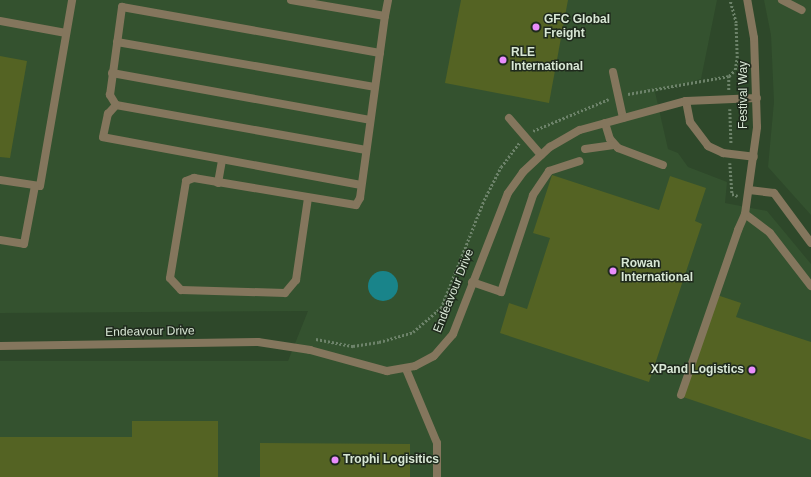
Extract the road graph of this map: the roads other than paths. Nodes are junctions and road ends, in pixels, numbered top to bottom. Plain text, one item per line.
1 (72, 0) edge
2 (291, 0) edge
3 (388, 0) edge
4 (747, 0) edge
5 (782, 0) edge
6 (802, 10) dead end
7 (385, 16) junction
8 (0, 21) edge
9 (66, 33) junction
10 (117, 42) junction
11 (380, 53) junction
12 (613, 72) dead end
13 (112, 73) junction
14 (374, 87) junction
15 (757, 98) junction
16 (686, 101) junction
17 (116, 105) junction
18 (509, 118) dead end
19 (623, 118) junction
20 (370, 120) junction
21 (605, 123) junction
22 (614, 145) junction
23 (585, 149) dead end
24 (366, 150) junction
25 (541, 155) junction
26 (754, 157) junction
27 (222, 160) junction
28 (579, 161) dead end
29 (663, 165) dead end
30 (0, 180) edge
31 (218, 183) junction
32 (362, 185) junction
33 (35, 186) junction
34 (749, 190) junction
35 (308, 198) junction
36 (745, 214) junction
37 (0, 240) edge
38 (811, 243) edge
39 (472, 282) junction
40 (811, 286) edge
41 (0, 346) edge
42 (406, 369) junction
43 (681, 395) dead end
44 (437, 477) edge

1 - 9 street
2 - 7 street
3 - 7 street
4 - 15 street, Festival Way
5 - 6 street
7 - 11 street
8 - 9 street
9 - 33 street
10 - 11 street
10 - 13 street
10 - 14 street
11 - 14 street
12 - 19 street
13 - 17 street
13 - 20 street
14 - 20 street
15 - 16 street, Endeavour Drive
15 - 26 street, Festival Way
16 - 19 street, Endeavour Drive
16 - 26 street
17 - 24 street
17 - 27 street
18 - 25 street
19 - 21 street, Endeavour Drive
20 - 24 street
21 - 22 street
21 - 25 street, Endeavour Drive
22 - 23 street
22 - 29 street
24 - 32 street
25 - 39 street, Endeavour Drive
26 - 34 street, Festival Way
27 - 31 street
27 - 32 street
28 - 39 street
30 - 33 street
31 - 35 street
31 - 35 street
32 - 35 street
33 - 37 street
34 - 36 street, Festival Way
34 - 38 street
36 - 40 street
36 - 43 street, Festival Way
39 - 42 street, Endeavour Drive
41 - 42 street, Endeavour Drive
42 - 44 street

